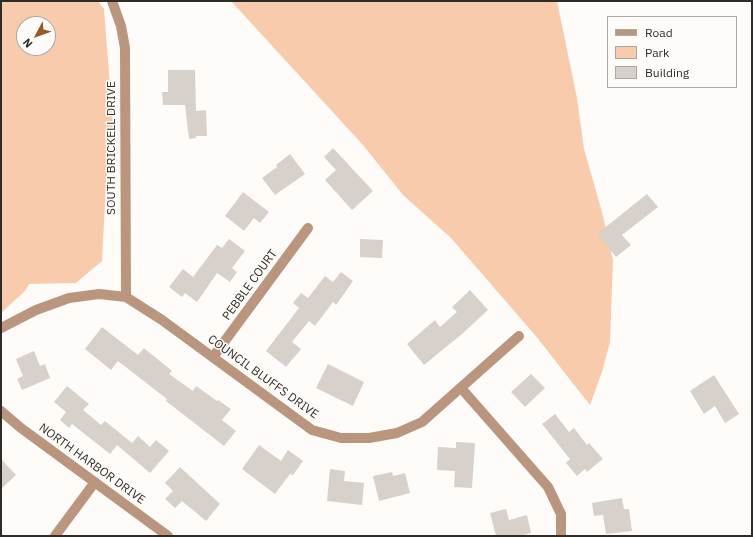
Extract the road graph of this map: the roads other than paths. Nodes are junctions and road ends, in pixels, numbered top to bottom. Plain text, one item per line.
1 (112, 1) edge
2 (308, 228) dead end
3 (126, 297) junction
4 (1, 328) edge
5 (519, 336) dead end
6 (213, 356) junction
7 (461, 388) junction
8 (1, 411) edge
9 (95, 482) junction
10 (561, 535) edge
11 (55, 536) edge
12 (168, 536) edge

1 - 3 street, SOUTH BRICKELL DRIVE
2 - 6 street, PEBBLE COURT
3 - 4 street, COUNCIL BLUFFS DRIVE
3 - 6 street, COUNCIL BLUFFS DRIVE
5 - 7 street, COUNCIL BLUFFS DRIVE
6 - 7 street, COUNCIL BLUFFS DRIVE
7 - 10 street
8 - 9 street, NORTH HARBOR DRIVE
9 - 11 street
9 - 12 street, NORTH HARBOR DRIVE

